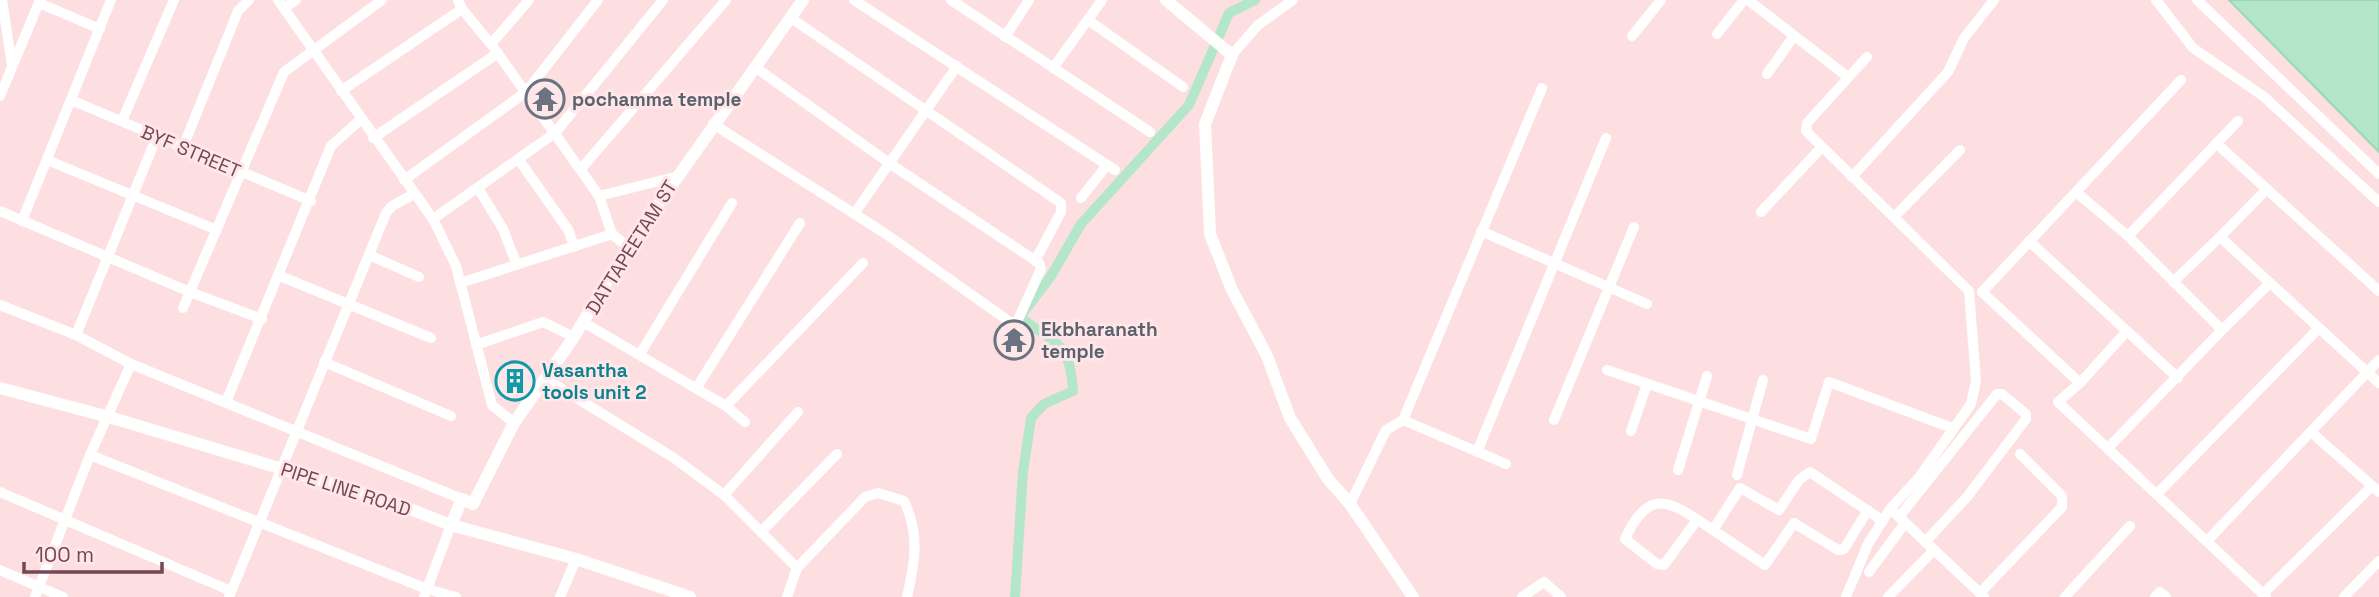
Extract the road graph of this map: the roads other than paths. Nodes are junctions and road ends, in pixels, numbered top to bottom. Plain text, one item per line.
1 (2, 0) edge
2 (111, 0) edge
3 (174, 0) edge
4 (249, 0) edge
5 (296, 0) edge
6 (382, 0) edge
7 (529, 0) edge
8 (598, 0) edge
9 (663, 0) edge
10 (726, 0) edge
11 (803, 0) edge
12 (854, 0) edge
13 (951, 0) edge
14 (1028, 0) edge
15 (1102, 0) edge
16 (1293, 0) edge
17 (1661, 0) edge
18 (1746, 0) edge
19 (1994, 0) edge
20 (2156, 0) edge
21 (2197, 0) edge
22 (40, 2) edge
23 (1173, 2) edge
24 (281, 4) edge
25 (460, 5) edge
26 (1088, 20) junction
27 (788, 21) junction
28 (100, 29) junction
29 (1717, 34) dead end
30 (1632, 36) dead end
31 (1794, 36) junction
32 (1005, 37) junction
33 (313, 49) junction
34 (494, 49) junction
35 (1228, 52) junction
36 (1867, 57) dead end
37 (12, 65) junction
38 (957, 66) junction
39 (755, 67) junction
40 (1054, 68) junction
41 (1767, 74) dead end
42 (1848, 78) junction
43 (2182, 80) dead end
44 (1183, 87) dead end
45 (1542, 88) dead end
46 (341, 91) junction
47 (526, 92) junction
48 (0, 96) edge
49 (71, 100) junction
50 (926, 112) junction
51 (360, 120) junction
52 (122, 121) junction
53 (2238, 121) dead end
54 (713, 124) junction
55 (1150, 132) dead end
56 (555, 133) junction
57 (157, 136) junction
58 (373, 138) junction
59 (1606, 138) dead end
60 (2216, 143) junction
61 (183, 147) junction
62 (1821, 148) junction
63 (1960, 150) dead end
64 (47, 160) junction
65 (519, 160) junction
66 (889, 163) junction
67 (581, 169) junction
68 (241, 173) junction
69 (2379, 174) edge
70 (675, 177) junction
71 (1852, 177) junction
72 (404, 180) junction
73 (478, 188) junction
74 (2267, 189) junction
75 (2076, 192) junction
76 (414, 194) junction
77 (133, 195) junction
78 (599, 195) junction
79 (1080, 198) dead end
80 (311, 201) junction
81 (2379, 202) edge
82 (732, 203) dead end
83 (0, 211) edge
84 (1761, 212) dead end
85 (854, 214) junction
86 (1895, 216) junction
87 (433, 219) junction
88 (22, 221) junction
89 (800, 223) dead end
90 (1634, 227) dead end
91 (216, 230) junction
92 (1481, 231) junction
93 (612, 234) junction
94 (2128, 236) junction
95 (2220, 237) junction
96 (2029, 242) junction
97 (574, 247) junction
98 (628, 247) junction
99 (369, 255) junction
100 (108, 256) junction
101 (1035, 261) junction
102 (863, 263) dead end
103 (517, 265) junction
104 (1554, 265) junction
105 (280, 276) junction
106 (419, 277) dead end
107 (2173, 282) junction
108 (460, 283) junction
109 (2270, 284) junction
110 (1609, 288) junction
111 (1969, 291) junction
112 (2379, 291) edge
113 (190, 292) junction
114 (1982, 292) junction
115 (0, 304) edge
116 (348, 304) junction
117 (1647, 304) dead end
118 (183, 307) dead end
119 (262, 319) junction
120 (583, 322) junction
121 (2319, 328) junction
122 (2222, 330) junction
123 (2127, 331) junction
124 (76, 335) junction
125 (574, 337) junction
126 (431, 338) dead end
127 (476, 345) junction
128 (639, 354) junction
129 (2379, 360) edge
130 (324, 362) junction
131 (131, 364) junction
132 (1607, 370) dead end
133 (2367, 372) junction
134 (1707, 376) dead end
135 (2178, 378) junction
136 (545, 379) junction
137 (1763, 380) dead end
138 (2080, 383) junction
139 (2379, 383) edge
140 (1647, 384) junction
141 (697, 387) junction
142 (0, 388) edge
143 (1700, 401) junction
144 (226, 402) junction
145 (726, 406) junction
146 (798, 412) dead end
147 (452, 415) dead end
148 (109, 417) junction
149 (1754, 419) junction
150 (1403, 420) junction
151 (1554, 420) dead end
152 (745, 422) dead end
153 (514, 423) junction
154 (1952, 428) junction
155 (296, 429) junction
156 (1631, 431) dead end
157 (2311, 432) junction
158 (2108, 448) junction
159 (1477, 452) junction
160 (837, 454) dead end
161 (2020, 454) dead end
162 (90, 455) junction
163 (1506, 464) dead end
164 (279, 468) junction
165 (1678, 471) dead end
166 (1737, 475) dead end
167 (2375, 489) edge
168 (0, 492) edge
169 (2157, 494) junction
170 (724, 495) junction
171 (467, 502) junction
172 (1350, 504) junction
173 (1781, 509) junction
174 (1868, 510) junction
175 (1898, 517) junction
176 (66, 520) junction
177 (1697, 520) junction
178 (1883, 521) junction
179 (259, 523) junction
180 (1794, 523) junction
181 (451, 525) junction
182 (2130, 526) dead end
183 (1713, 530) junction
184 (761, 532) junction
185 (2207, 541) junction
186 (1925, 542) junction
187 (1934, 550) junction
188 (576, 559) junction
189 (2379, 561) edge
190 (797, 568) junction
191 (0, 570) edge
192 (1869, 572) dead end
193 (37, 592) edge
194 (425, 593) edge
195 (230, 594) edge
196 (1982, 595) edge
197 (2072, 595) edge
198 (2265, 596) edge
199 (64, 597) edge
200 (456, 597) edge
201 (560, 597) edge
202 (690, 597) edge
203 (787, 597) edge
204 (907, 597) edge
205 (1413, 597) edge
206 (1522, 597) edge
207 (1561, 597) edge
208 (1846, 597) edge
209 (1888, 597) edge
210 (2154, 597) edge
211 (2166, 597) edge
212 (2344, 597) edge

1 - 37 street
2 - 28 street
3 - 52 street
4 - 61 street
5 - 24 street
6 - 33 street
7 - 34 street
8 - 47 street
9 - 56 street
10 - 67 street
11 - 27 street, DATTAPEETAM ST
12 - 38 street
13 - 32 street
14 - 32 street
15 - 26 street
16 - 35 street
17 - 30 street
18 - 29 street
18 - 31 street
19 - 71 street
20 - 81 street
21 - 69 street
22 - 28 street
22 - 37 street
23 - 35 street
24 - 33 street
25 - 34 street
25 - 46 street
26 - 40 street
26 - 44 street
27 - 39 street, DATTAPEETAM ST
27 - 50 street
28 - 49 street
31 - 41 street
31 - 42 street
32 - 40 street
33 - 46 street
33 - 68 street
34 - 47 street
34 - 58 street
35 - 172 street
36 - 42 street
37 - 48 street
38 - 50 street
38 - 79 street
39 - 54 street, DATTAPEETAM ST
39 - 66 street
40 - 55 street
42 - 62 street
43 - 75 street
45 - 92 street
46 - 51 street
47 - 56 street
47 - 72 street
49 - 52 street, BYF STREET
49 - 64 street
50 - 66 street
50 - 101 street
51 - 58 street
51 - 80 street
52 - 57 street, BYF STREET
53 - 60 street
54 - 70 street, DATTAPEETAM ST
54 - 85 street
56 - 65 street
56 - 67 street
57 - 61 street, BYF STREET
57 - 77 street
58 - 72 street
59 - 104 street
60 - 74 street
60 - 94 street
61 - 68 street, BYF STREET
62 - 71 street
62 - 84 street
63 - 86 street
64 - 77 street
64 - 88 street
65 - 73 street
65 - 97 street
66 - 85 street
66 - 101 street
67 - 78 street
68 - 80 street, BYF STREET
68 - 91 street
70 - 78 street
70 - 98 street, DATTAPEETAM ST
71 - 86 street
72 - 76 street
73 - 87 street
73 - 103 street
74 - 95 street
74 - 112 street
75 - 94 street
75 - 96 street
76 - 87 street
76 - 99 street
77 - 91 street
77 - 100 street
78 - 93 street
80 - 105 street
82 - 128 street
83 - 88 street
85 - 101 street
86 - 111 street
87 - 108 street
88 - 100 street
89 - 141 street
90 - 110 street
91 - 113 street
92 - 104 street
92 - 150 street
93 - 97 street
93 - 98 street
94 - 107 street
95 - 107 street
95 - 109 street
96 - 114 street
96 - 123 street
97 - 103 street
98 - 120 street, DATTAPEETAM ST
99 - 106 street
99 - 116 street
100 - 113 street
100 - 124 street
102 - 145 street
103 - 108 street
104 - 110 street
104 - 159 street
105 - 116 street
105 - 119 street
107 - 122 street
108 - 127 street
109 - 121 street
109 - 122 street
110 - 117 street
110 - 151 street
111 - 114 street
111 - 154 street
113 - 118 street
113 - 119 street
114 - 138 street
115 - 124 street
116 - 126 street
116 - 130 street
119 - 144 street
120 - 125 street, DATTAPEETAM ST
120 - 128 street
121 - 133 street
121 - 169 street
122 - 135 street
123 - 135 street
123 - 138 street
124 - 131 street
125 - 127 street
125 - 136 street, DATTAPEETAM ST
127 - 153 street
128 - 141 street
129 - 133 street
130 - 147 street
130 - 155 street
131 - 144 street
131 - 148 street
132 - 140 street
133 - 139 street
133 - 157 street
134 - 143 street
135 - 158 street
136 - 153 street, DATTAPEETAM ST
136 - 170 street
137 - 149 street
138 - 158 street
140 - 143 street
140 - 156 street
141 - 145 street
142 - 148 street, PIPE LINE ROAD
143 - 149 street
143 - 165 street
144 - 155 street
145 - 152 street
146 - 170 street
148 - 162 street
148 - 164 street, PIPE LINE ROAD
149 - 154 street
149 - 166 street
150 - 159 street
150 - 172 street
153 - 171 street, DATTAPEETAM ST
154 - 175 street
155 - 164 street
155 - 171 street
157 - 167 street
157 - 185 street
158 - 169 street
159 - 163 street
160 - 184 street
161 - 196 street
162 - 176 street
162 - 179 street
164 - 179 street
164 - 181 street, PIPE LINE ROAD
167 - 198 street
168 - 176 street
169 - 185 street
170 - 184 street
171 - 181 street, DATTAPEETAM ST
172 - 205 street
173 - 174 street
173 - 180 street
173 - 183 street
174 - 178 street
174 - 180 street
175 - 178 street
175 - 186 street
175 - 186 street
175 - 192 street
176 - 193 street
176 - 195 street
177 - 177 street
177 - 183 street
178 - 208 street
179 - 194 street
179 - 195 street
180 - 183 street
181 - 188 street, PIPE LINE ROAD
181 - 194 street
182 - 197 street
184 - 190 street
185 - 198 street
186 - 187 street
187 - 196 street
187 - 209 street
188 - 201 street
188 - 202 street, PIPE LINE ROAD
189 - 212 street
190 - 203 street
190 - 204 street
191 - 193 street
193 - 199 street
194 - 200 street
206 - 207 street
210 - 211 street

